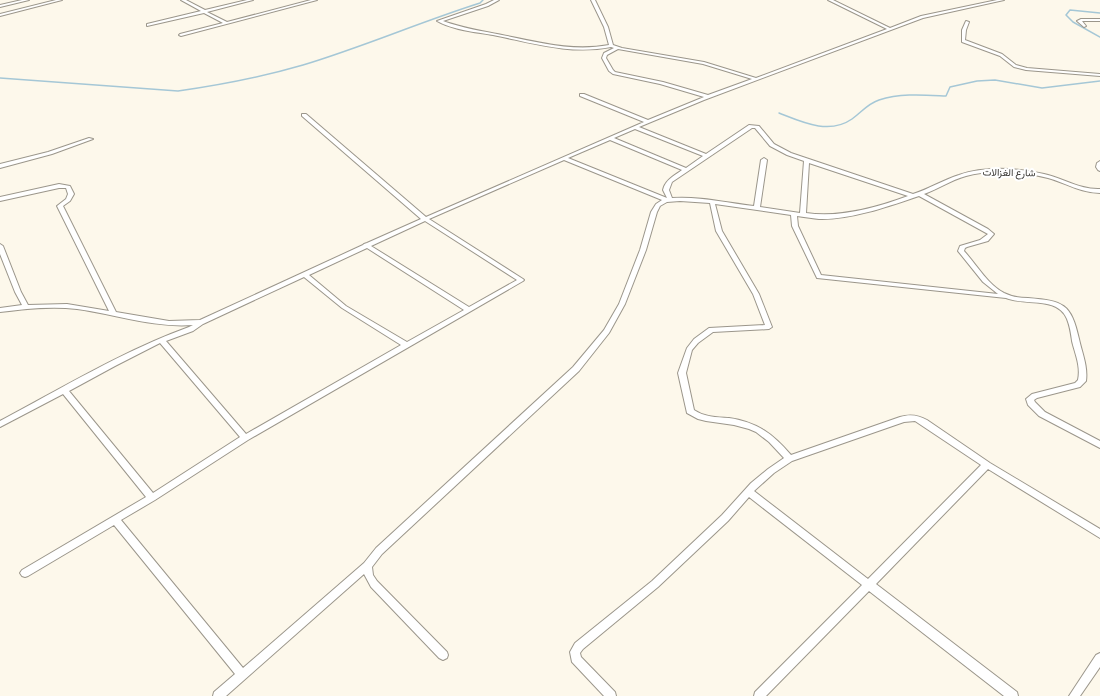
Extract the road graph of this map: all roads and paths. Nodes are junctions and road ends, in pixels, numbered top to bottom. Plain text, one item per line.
1 (27, 0) edge
2 (60, 0) edge
3 (183, 0) edge
4 (251, 0) edge
5 (291, 0) edge
6 (315, 0) edge
7 (497, 0) edge
8 (593, 0) edge
9 (830, 0) edge
10 (1002, 0) edge
11 (53, 1) edge
12 (300, 4) junction
13 (0, 6) edge
14 (205, 11) junction
15 (0, 15) edge
16 (1100, 20) edge
17 (967, 22) dead end
18 (226, 23) junction
19 (148, 24) dead end
20 (1084, 26) dead end
21 (890, 28) junction
22 (181, 35) dead end
23 (611, 46) junction
24 (618, 48) junction
25 (1100, 75) edge
26 (757, 79) junction
27 (582, 95) dead end
28 (709, 97) junction
29 (304, 115) dead end
30 (649, 122) junction
31 (635, 127) junction
32 (610, 138) junction
33 (91, 139) dead end
34 (706, 156) junction
35 (564, 158) junction
36 (764, 160) dead end
37 (807, 160) junction
38 (1100, 163) edge
39 (0, 166) edge
40 (1100, 169) edge
41 (686, 170) junction
42 (1100, 191) edge
43 (916, 195) junction
44 (0, 199) edge
45 (668, 200) junction
46 (712, 202) junction
47 (757, 208) junction
48 (794, 214) junction
49 (803, 216) junction
50 (425, 219) junction
51 (366, 245) junction
52 (0, 246) edge
53 (304, 274) junction
54 (1006, 297) junction
55 (26, 307) junction
56 (468, 309) junction
57 (0, 310) edge
58 (113, 313) junction
59 (201, 322) junction
60 (161, 340) junction
61 (406, 345) junction
62 (64, 390) junction
63 (0, 424) edge
64 (246, 438) junction
65 (1100, 445) edge
66 (788, 459) junction
67 (987, 465) junction
68 (749, 492) junction
69 (152, 498) junction
70 (115, 520) junction
71 (1100, 534) edge
72 (367, 566) junction
73 (25, 573) dead end
74 (870, 585) junction
75 (444, 655) dead end
76 (1100, 658) edge
77 (242, 675) junction
78 (218, 696) edge
79 (611, 696) edge
80 (759, 696) edge
81 (1014, 696) edge
82 (1074, 696) edge

1 - 13 street
2 - 11 street
3 - 14 street
4 - 14 street
5 - 12 street
6 - 12 street
7 - 23 street
8 - 23 street
9 - 21 street
10 - 21 street
11 - 15 street
12 - 18 street
14 - 18 street
14 - 19 street
16 - 20 street
17 - 25 street
18 - 22 street
21 - 26 street
23 - 24 street
24 - 26 street
24 - 28 street
26 - 28 street
27 - 30 street
28 - 30 street
29 - 50 street
30 - 31 street
31 - 32 street
31 - 34 street
32 - 35 street
32 - 41 street
33 - 39 street
34 - 37 street
34 - 41 street
35 - 45 street, شارع الغزالات
35 - 50 street
36 - 47 street
37 - 43 street
37 - 49 street
38 - 40 street
41 - 45 street
42 - 43 street, شارع الغزالات
43 - 49 street, شارع الغزالات
43 - 54 street
44 - 58 street
45 - 46 street, شارع الغزالات
45 - 72 street
46 - 47 street, شارع الغزالات
46 - 66 street
47 - 48 street, شارع الغزالات
48 - 49 street, شارع الغزالات
48 - 54 street
50 - 51 street
50 - 56 street
51 - 53 street
51 - 56 street
52 - 55 street
53 - 59 street
53 - 61 street
54 - 65 street
55 - 57 street
55 - 58 street
56 - 61 street
58 - 59 street
59 - 60 street
60 - 62 street
60 - 64 street
61 - 64 street
62 - 63 street
62 - 69 street
64 - 69 street
66 - 67 street
66 - 68 street
67 - 71 street
67 - 74 street
68 - 74 street
68 - 79 street
69 - 70 street
70 - 73 street
70 - 77 street
72 - 75 street
72 - 77 street
74 - 80 street
74 - 81 street
76 - 82 street
77 - 78 street

